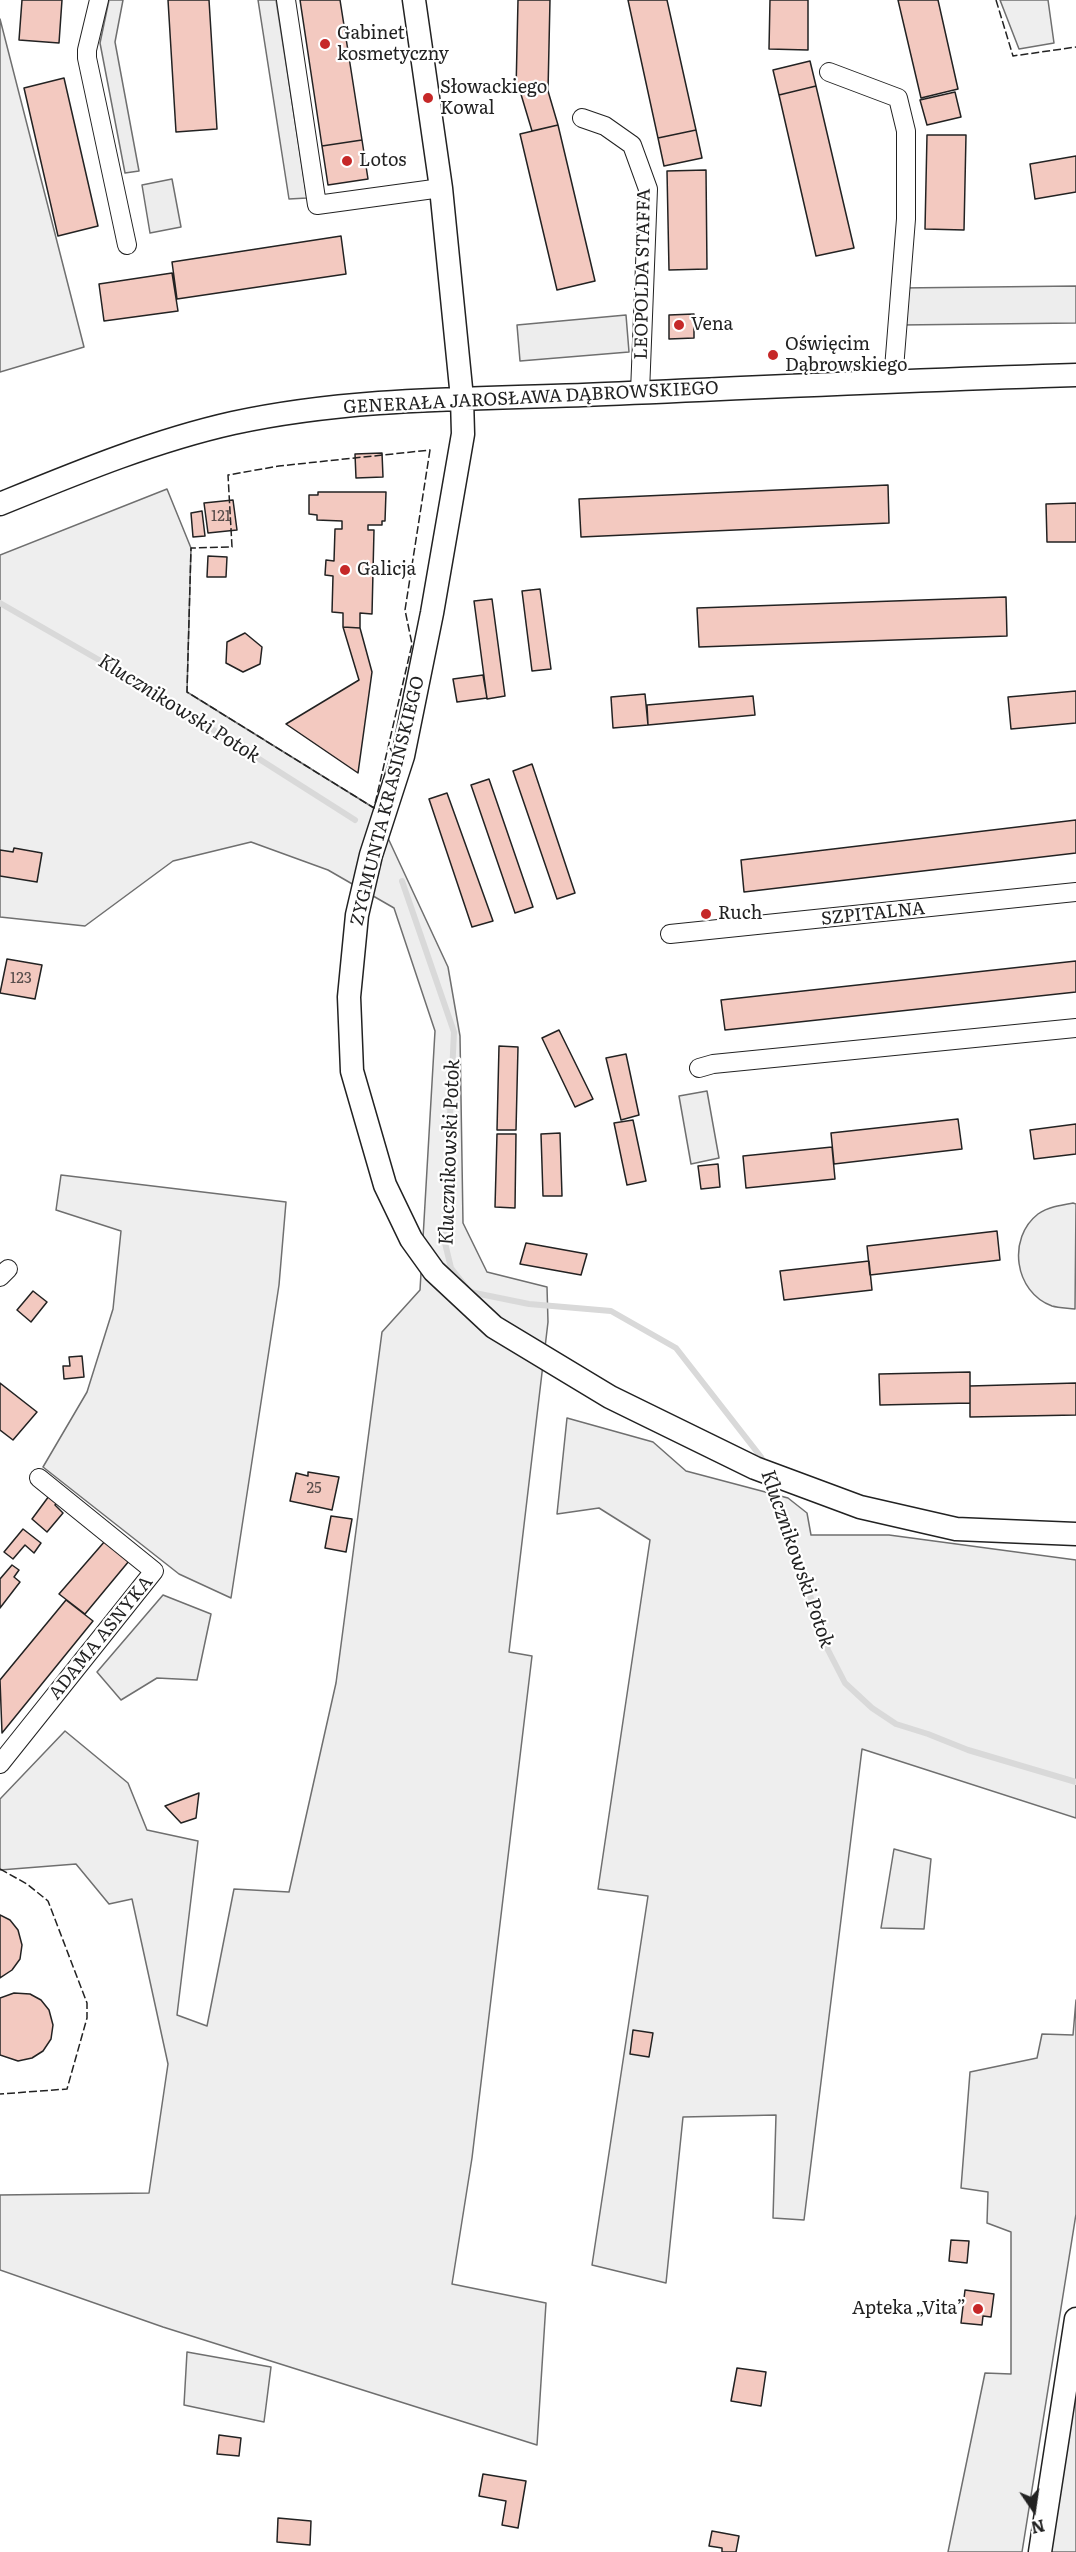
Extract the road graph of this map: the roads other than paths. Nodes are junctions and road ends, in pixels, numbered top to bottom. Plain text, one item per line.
1 (99, 0) edge
2 (286, 0) edge
3 (414, 0) edge
4 (829, 72) dead end
5 (582, 118) dead end
6 (441, 188) junction
7 (127, 245) dead end
8 (1076, 375) edge
9 (893, 381) junction
10 (640, 392) junction
11 (462, 398) junction
12 (0, 504) edge
13 (1076, 892) edge
14 (670, 934) dead end
15 (1076, 1028) edge
16 (699, 1068) dead end
17 (39, 1478) dead end
18 (1076, 1534) edge
19 (0, 1764) edge
20 (1076, 2319) edge
21 (1040, 2552) edge

1 - 7 street
2 - 6 street
3 - 6 street, ZYGMUNTA KRASIŃSKIEGO
4 - 9 street
5 - 10 street, LEOPOLDA STAFFA
6 - 11 street, ZYGMUNTA KRASIŃSKIEGO
8 - 9 street, GENERAŁA JAROSŁAWA DĄBROWSKIEGO
9 - 10 street, GENERAŁA JAROSŁAWA DĄBROWSKIEGO
10 - 11 street, GENERAŁA JAROSŁAWA DĄBROWSKIEGO
11 - 12 street, GENERAŁA JAROSŁAWA DĄBROWSKIEGO
11 - 18 street, ZYGMUNTA KRASIŃSKIEGO
13 - 14 street, SZPITALNA
15 - 16 street
17 - 19 street, ADAMA ASNYKA
20 - 21 street

